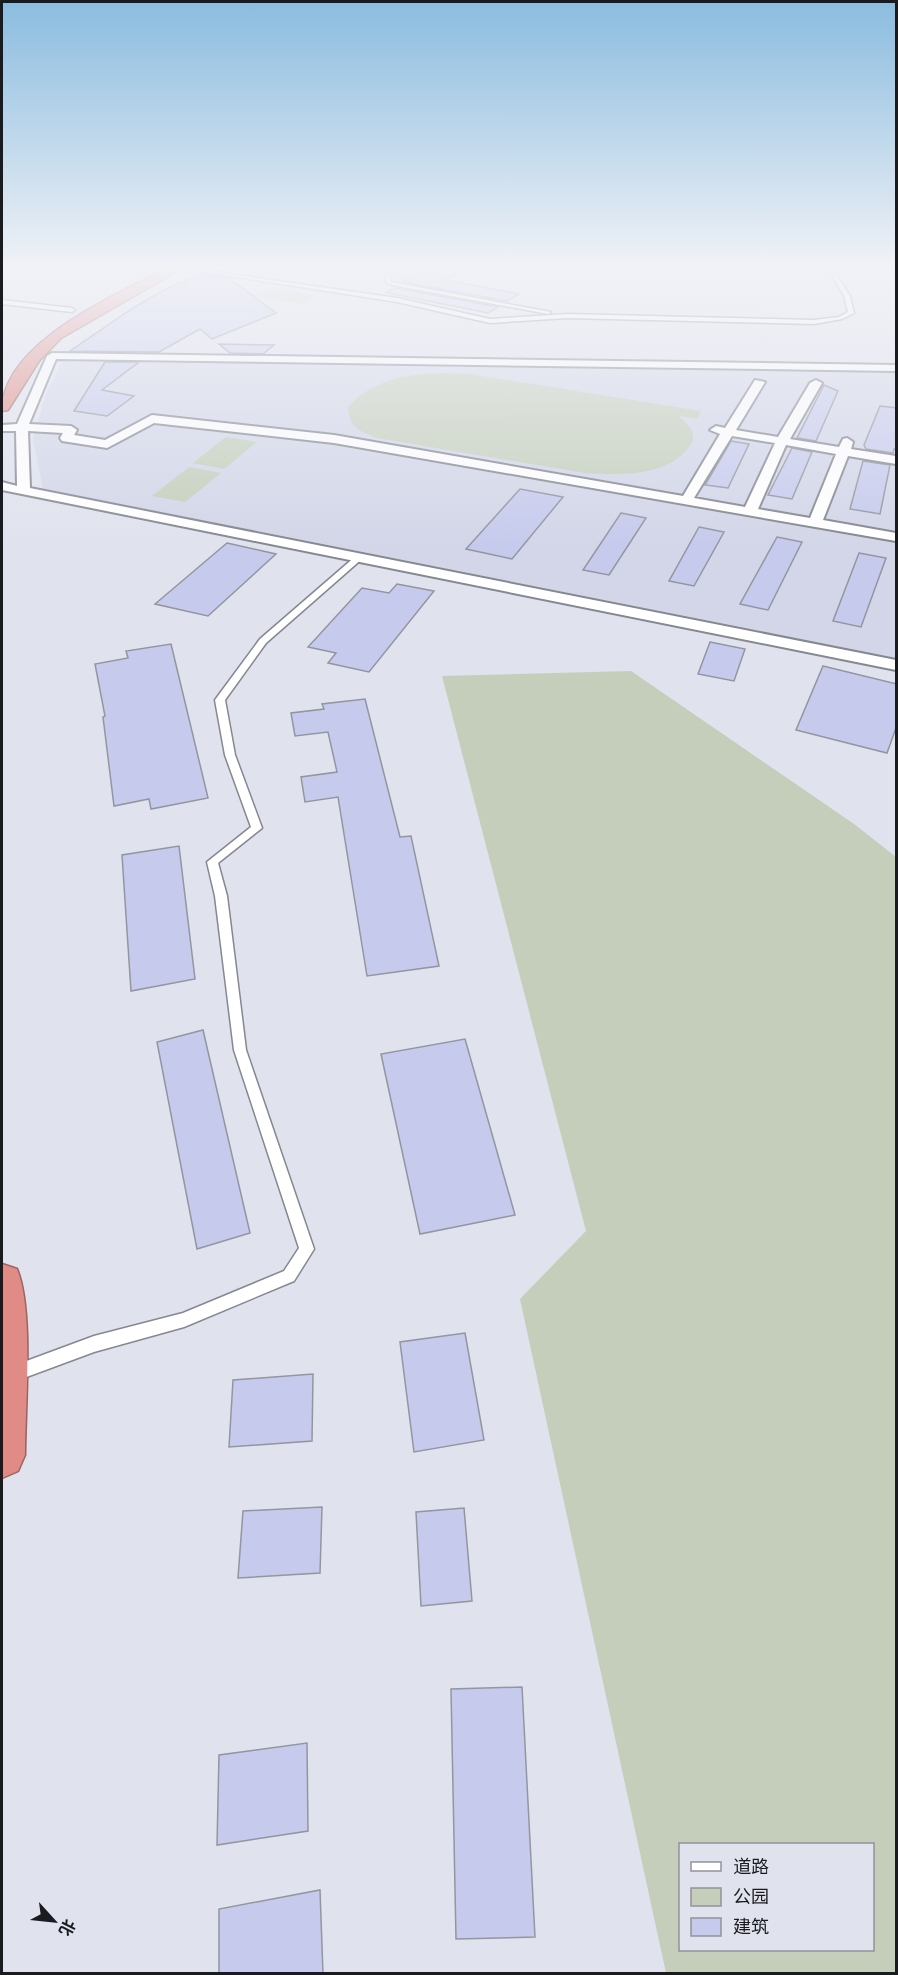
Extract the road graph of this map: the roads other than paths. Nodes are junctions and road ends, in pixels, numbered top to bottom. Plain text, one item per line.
1 (31, 361) edge
2 (50, 361) edge
3 (416, 361) edge
4 (897, 368) edge
5 (759, 382) dead end
6 (816, 383) dead end
7 (2, 405) edge
8 (22, 427) junction
9 (2, 429) edge
10 (722, 431) junction
11 (782, 441) junction
12 (845, 447) junction
13 (897, 460) edge
14 (2, 486) edge
15 (24, 491) junction
16 (689, 495) dead end
17 (750, 511) junction
18 (815, 523) junction
19 (897, 537) edge
20 (360, 558) junction
21 (897, 665) edge
22 (2, 1283) edge
23 (4, 1377) junction
24 (2, 1455) edge

1 - 7 highway
2 - 8 street
3 - 4 street
5 - 10 street
6 - 11 street
8 - 9 street
8 - 15 street
8 - 17 street
10 - 11 street
10 - 16 street
11 - 12 street
11 - 17 street
12 - 13 street
12 - 18 street
14 - 15 street
15 - 20 street
17 - 18 street
18 - 19 street
20 - 21 street
20 - 23 lane
22 - 23 highway
23 - 24 highway

